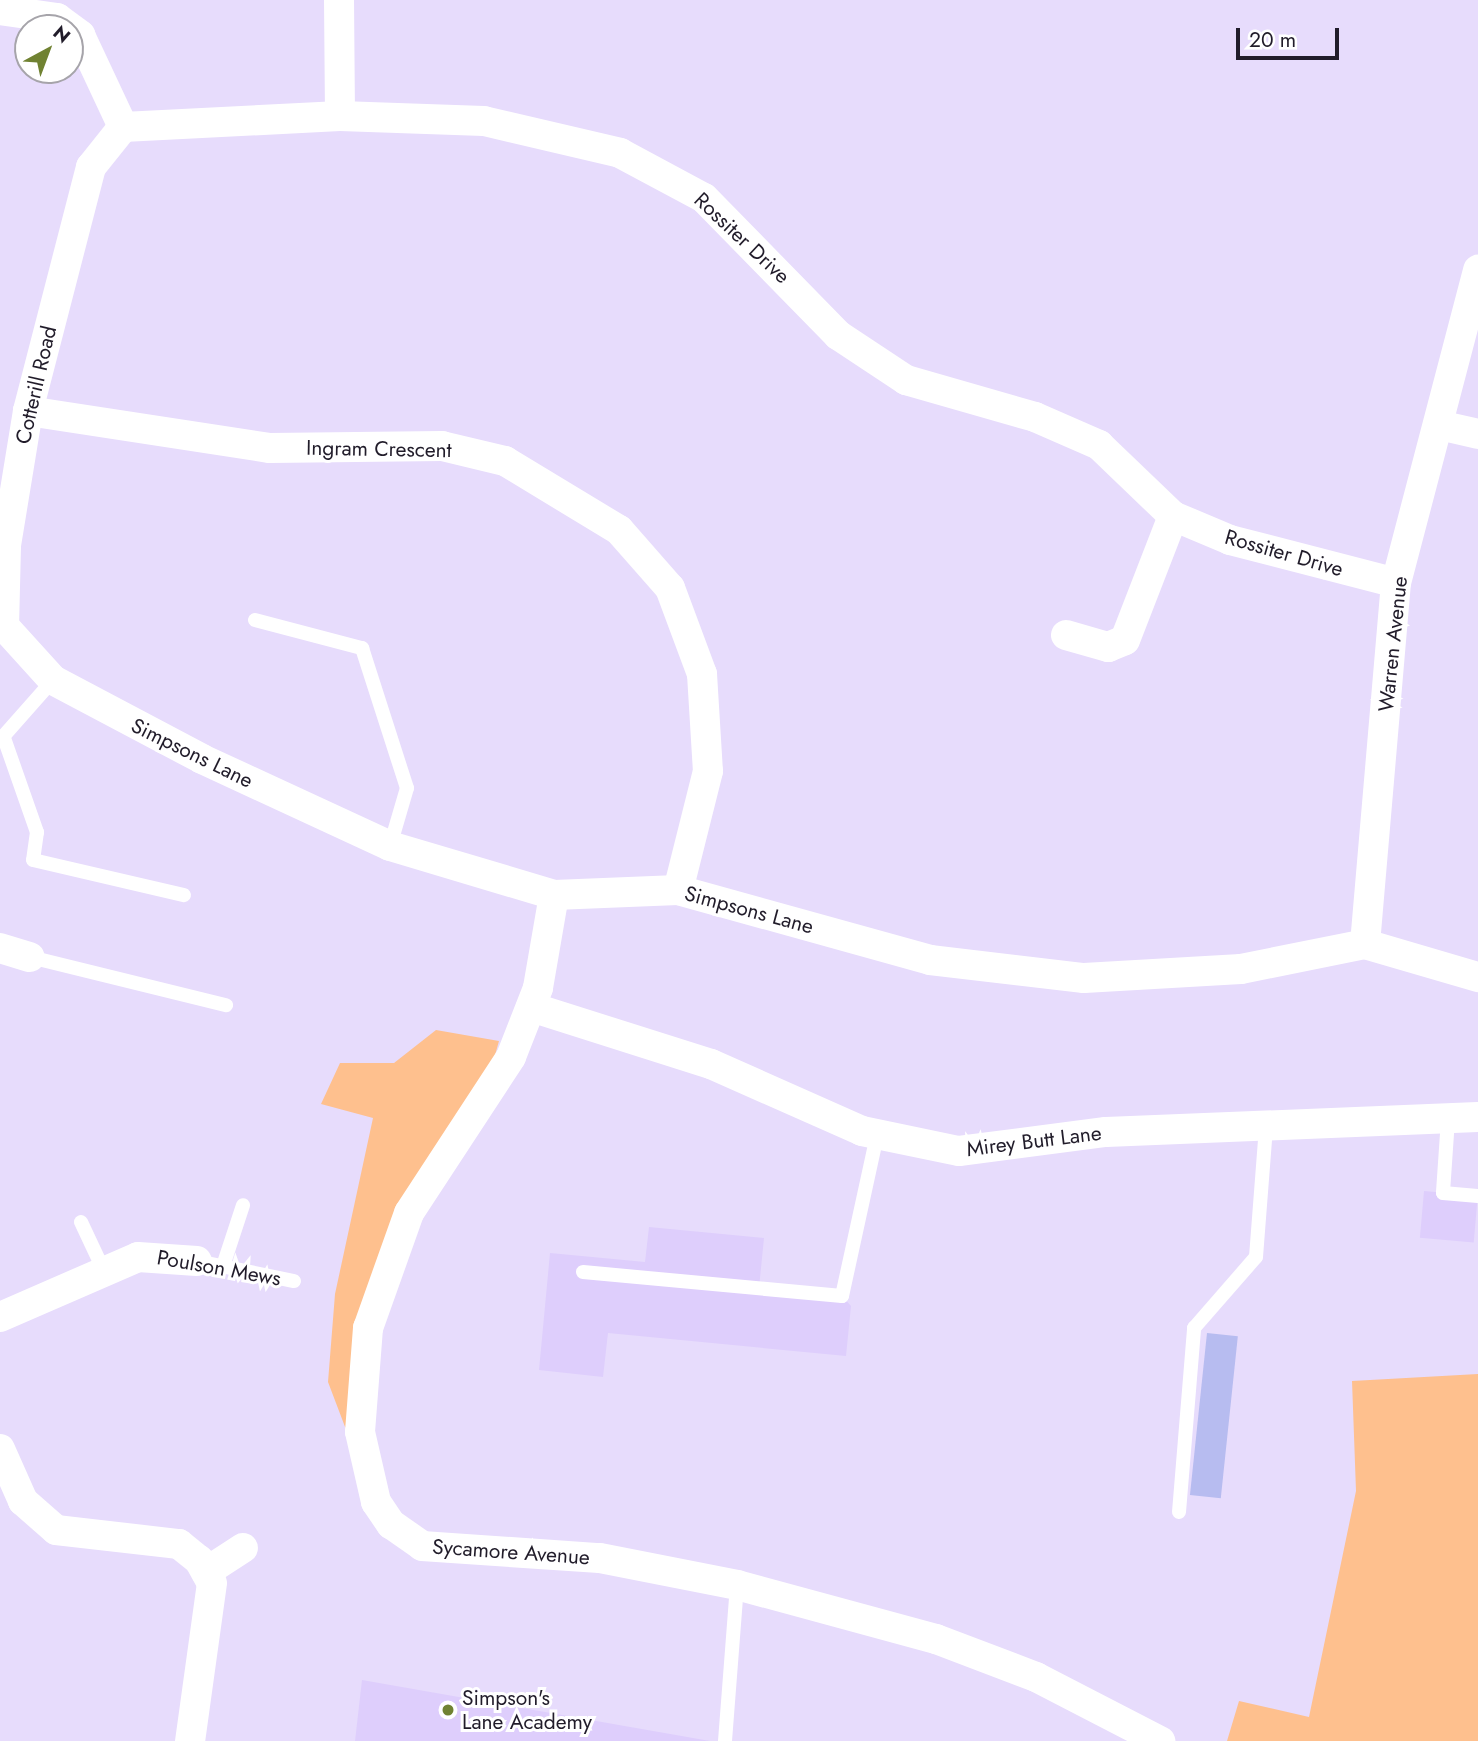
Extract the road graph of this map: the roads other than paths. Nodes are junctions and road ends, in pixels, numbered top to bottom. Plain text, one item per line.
1 (339, 0) edge
2 (0, 10) edge
3 (340, 116) junction
4 (123, 127) junction
5 (1478, 270) edge
6 (28, 411) junction
7 (1439, 425) junction
8 (1478, 434) edge
9 (1173, 516) junction
10 (1396, 583) junction
11 (256, 620) dead end
12 (1066, 635) dead end
13 (53, 680) junction
14 (2, 739) edge
15 (390, 846) junction
16 (678, 890) junction
17 (184, 895) dead end
18 (554, 895) junction
19 (1365, 944) junction
20 (0, 948) edge
21 (30, 957) joint
22 (1478, 977) edge
23 (226, 1005) dead end
24 (531, 1007) junction
25 (1478, 1117) edge
26 (1448, 1119) junction
27 (1266, 1126) junction
28 (877, 1135) junction
29 (1478, 1196) edge
30 (243, 1205) dead end
31 (81, 1222) dead end
32 (210, 1264) junction
33 (103, 1269) junction
34 (583, 1272) dead end
35 (295, 1281) dead end
36 (0, 1317) edge
37 (0, 1449) edge
38 (1179, 1512) dead end
39 (243, 1548) dead end
40 (206, 1572) junction
41 (737, 1585) junction
42 (190, 1741) edge
43 (724, 1741) edge
44 (1160, 1741) edge

1 - 3 street
2 - 4 street
3 - 4 street, Rossiter Drive
3 - 9 street, Rossiter Drive
4 - 6 street, Cotterill Road
5 - 7 street, Warren Avenue
6 - 13 street, Cotterill Road
6 - 16 street, Ingram Crescent
7 - 8 street
7 - 10 street, Warren Avenue
9 - 10 street, Rossiter Drive
9 - 12 street
10 - 19 street, Warren Avenue
11 - 15 lane
13 - 14 lane
13 - 15 street, Simpsons Lane
14 - 17 lane
15 - 18 street, Simpsons Lane
16 - 18 street, Simpsons Lane
16 - 19 street, Simpsons Lane
18 - 24 street, Sycamore Avenue
19 - 22 street, Simpsons Lane
20 - 21 street
21 - 23 lane
24 - 28 street, Mirey Butt Lane
24 - 41 street, Sycamore Avenue
25 - 26 street, Mirey Butt Lane
26 - 27 street, Mirey Butt Lane
26 - 29 lane
27 - 28 street, Mirey Butt Lane
27 - 38 lane
28 - 34 lane
30 - 32 lane
31 - 33 lane
32 - 33 street, Poulson Mews
32 - 35 lane, Poulson Mews
33 - 36 street, Poulson Mews
37 - 40 street
39 - 40 street
40 - 42 street
41 - 43 lane
41 - 44 street, Sycamore Avenue

